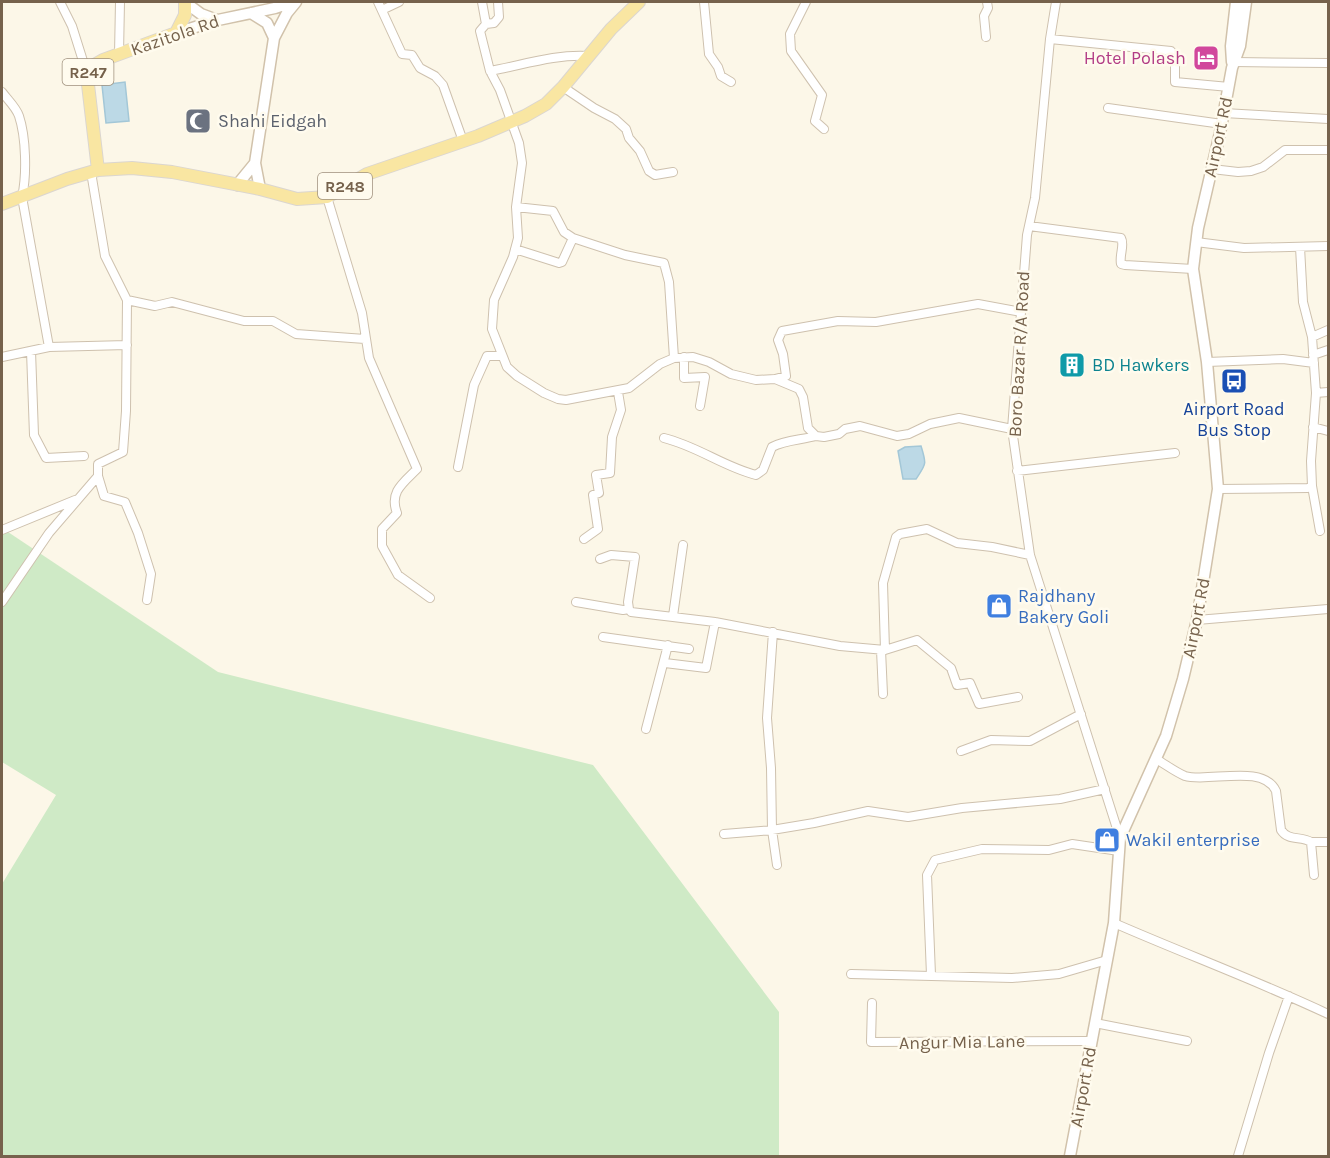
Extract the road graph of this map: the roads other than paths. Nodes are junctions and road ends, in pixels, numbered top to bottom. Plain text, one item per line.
1 (60, 2) edge
2 (120, 2) edge
3 (185, 2) edge
4 (294, 2) edge
5 (399, 2) edge
6 (482, 2) edge
7 (498, 2) edge
8 (704, 2) edge
9 (806, 2) edge
10 (987, 2) edge
11 (1056, 2) edge
12 (1236, 2) edge
13 (1246, 2) edge
14 (633, 4) edge
15 (380, 6) edge
16 (251, 13) junction
17 (218, 20) junction
18 (486, 24) junction
19 (176, 33) junction
20 (986, 37) dead end
21 (274, 38) junction
22 (1050, 39) junction
23 (119, 54) junction
24 (588, 56) junction
25 (1329, 63) edge
26 (1233, 65) junction
27 (88, 69) junction
28 (490, 71) junction
29 (731, 82) dead end
30 (563, 87) junction
31 (1229, 87) junction
32 (2, 92) edge
33 (1108, 108) dead end
34 (1223, 119) junction
35 (1329, 119) edge
36 (512, 122) junction
37 (824, 129) dead end
38 (463, 141) junction
39 (1329, 150) edge
40 (255, 163) junction
41 (1212, 169) junction
42 (94, 171) junction
43 (674, 172) dead end
44 (237, 185) junction
45 (260, 189) junction
46 (327, 196) junction
47 (22, 197) junction
48 (2, 204) edge
49 (516, 207) junction
50 (1029, 226) junction
51 (573, 238) junction
52 (1196, 243) junction
53 (1329, 246) edge
54 (1300, 247) junction
55 (515, 249) junction
56 (1193, 269) junction
57 (127, 300) junction
58 (1021, 312) junction
59 (1329, 330) edge
60 (1312, 337) junction
61 (365, 339) junction
62 (127, 345) junction
63 (49, 347) junction
64 (1329, 350) edge
65 (31, 351) junction
66 (502, 356) junction
67 (2, 357) edge
68 (684, 357) junction
69 (674, 358) junction
70 (1313, 359) junction
71 (1207, 362) junction
72 (775, 379) junction
73 (618, 392) junction
74 (1329, 392) edge
75 (1316, 393) junction
76 (700, 406) dead end
77 (1313, 427) junction
78 (1012, 429) junction
79 (1329, 431) edge
80 (816, 436) junction
81 (664, 438) dead end
82 (1175, 453) dead end
83 (84, 456) dead end
84 (458, 467) dead end
85 (1017, 471) junction
86 (98, 476) junction
87 (1312, 486) junction
88 (1218, 489) junction
89 (77, 500) junction
90 (2, 530) edge
91 (1320, 531) dead end
92 (584, 538) dead end
93 (683, 545) dead end
94 (1030, 555) junction
95 (600, 559) dead end
96 (430, 598) dead end
97 (147, 600) dead end
98 (2, 602) edge
99 (576, 602) dead end
100 (629, 609) junction
101 (1329, 609) edge
102 (673, 616) junction
103 (1197, 620) junction
104 (715, 622) junction
105 (773, 632) junction
106 (603, 637) dead end
107 (668, 645) junction
108 (688, 649) dead end
109 (883, 650) junction
110 (665, 663) junction
111 (884, 694) dead end
112 (1018, 697) dead end
113 (1081, 714) junction
114 (646, 729) dead end
115 (961, 751) dead end
116 (1156, 759) junction
117 (1105, 789) junction
118 (772, 830) junction
119 (724, 834) dead end
120 (1120, 838) junction
121 (1329, 842) edge
122 (1311, 843) junction
123 (1119, 851) junction
124 (777, 865) dead end
125 (1314, 875) dead end
126 (1114, 923) junction
127 (1107, 960) junction
128 (850, 974) dead end
129 (931, 975) junction
130 (1289, 996) junction
131 (872, 1003) dead end
132 (1329, 1014) edge
133 (1095, 1023) junction
134 (1091, 1041) junction
135 (1187, 1041) dead end
136 (1070, 1156) edge
137 (1238, 1156) edge

1 - 27 street
2 - 23 street
3 - 17 main road
3 - 19 main road
4 - 16 main road, Kazitola Rd
4 - 21 main road
5 - 15 street
6 - 18 street
7 - 18 street
8 - 29 street
9 - 37 street
10 - 20 street
11 - 22 street, Boro Bazar R/A Road
12 - 26 main road, Airport Rd
13 - 26 main road, Airport Rd
14 - 24 main road, R248
15 - 38 street
16 - 17 main road, Kazitola Rd
16 - 21 main road
17 - 19 main road, Kazitola Rd
18 - 28 street
19 - 23 main road, Kazitola Rd / R247
21 - 40 main road
22 - 31 street
22 - 50 street, Boro Bazar R/A Road
23 - 27 main road, Kazitola Rd / R247
24 - 28 street
24 - 30 main road, R248
25 - 26 street
26 - 31 main road, Airport Rd
27 - 42 main road, R247
28 - 36 street
30 - 36 main road, R248
30 - 43 street
31 - 34 main road, Airport Rd
32 - 47 street
33 - 34 street
34 - 35 street
34 - 41 main road, Airport Rd
36 - 38 main road, R248
36 - 49 street
38 - 46 main road, R248
39 - 41 street
40 - 44 main road
40 - 45 main road
41 - 52 main road, Airport Rd
42 - 44 main road, R248
42 - 47 main road, R248
42 - 57 street
44 - 45 main road, R248
45 - 46 main road, R248
46 - 61 street
47 - 48 main road, R248
47 - 63 street
49 - 51 street
49 - 55 street
50 - 56 street
50 - 58 street, Boro Bazar R/A Road
51 - 55 street
51 - 69 street
52 - 54 street
52 - 56 main road, Airport Rd
53 - 54 street
54 - 60 street
55 - 66 street
56 - 71 main road, Airport Rd
57 - 61 street
57 - 62 street
58 - 72 street
58 - 78 street, Boro Bazar R/A Road
59 - 60 street
60 - 70 street
61 - 96 street
62 - 63 street
62 - 86 street
63 - 65 street
64 - 70 street
65 - 67 street
65 - 83 street
66 - 73 street
66 - 84 street
68 - 69 street
68 - 72 street
68 - 76 street
69 - 73 street
70 - 71 street
70 - 75 street
71 - 88 main road, Airport Rd
72 - 80 street
73 - 92 street
74 - 75 street
75 - 77 street
77 - 79 street
77 - 87 street
78 - 80 street
78 - 85 street, Boro Bazar R/A Road
80 - 81 street
82 - 85 street
85 - 94 street, Boro Bazar R/A Road
86 - 89 street
86 - 97 street
87 - 88 street
87 - 91 street
88 - 103 main road, Airport Rd
89 - 90 street
89 - 98 street
93 - 102 street
94 - 109 street
94 - 113 street, Boro Bazar R/A Road
95 - 100 street
99 - 100 street
100 - 102 street
101 - 103 street
102 - 104 street
103 - 116 main road, Airport Rd
104 - 105 street
104 - 110 street
105 - 109 street
105 - 118 street
106 - 107 street
107 - 108 street
107 - 110 street
109 - 111 street
109 - 112 street
110 - 114 street
113 - 115 street
113 - 117 street, Boro Bazar R/A Road
116 - 120 main road, Airport Rd
116 - 122 street
117 - 118 street
117 - 120 street, Boro Bazar R/A Road
118 - 119 street
118 - 124 street
120 - 123 main road, Airport Rd
121 - 122 street
122 - 125 street
123 - 126 main road, Airport Rd
123 - 129 street
126 - 127 main road, Airport Rd
126 - 130 street
127 - 129 street
127 - 133 main road, Airport Rd
128 - 129 street
130 - 132 street
130 - 137 street
131 - 134 street, Angur Mia Lane
133 - 134 main road, Airport Rd
133 - 135 street
134 - 136 main road, Airport Rd

